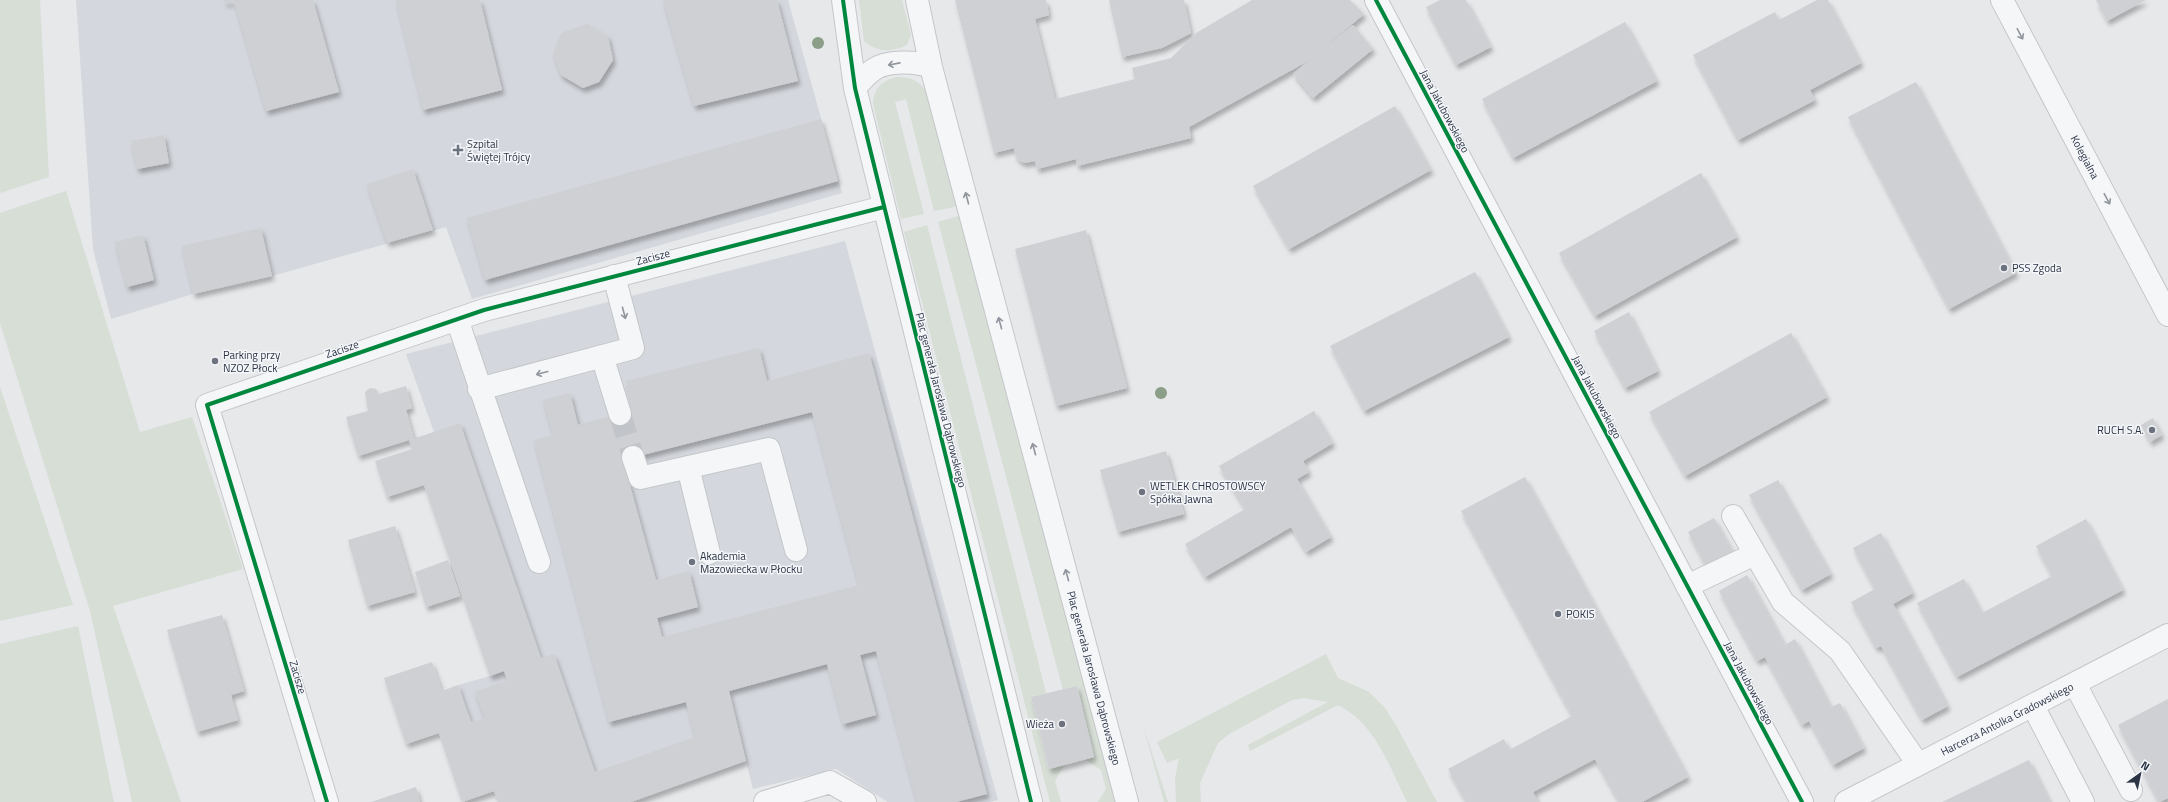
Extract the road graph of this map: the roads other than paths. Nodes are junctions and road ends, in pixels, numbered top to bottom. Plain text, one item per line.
1 (843, 0) edge
2 (918, 0) edge
3 (1376, 0) edge
4 (2002, 0) edge
5 (931, 67) junction
6 (855, 88) junction
7 (884, 207) junction
8 (614, 276) junction
9 (2168, 315) edge
10 (457, 319) junction
11 (602, 356) junction
12 (480, 389) junction
13 (620, 414) tunnel mouth
14 (633, 457) tunnel mouth
15 (688, 467) junction
16 (1733, 516) dead end
17 (796, 550) dead end
18 (709, 553) dead end
19 (1754, 554) junction
20 (539, 562) dead end
21 (1687, 586) junction
22 (2168, 635) edge
23 (2075, 684) junction
24 (2033, 706) junction
25 (1918, 764) junction
26 (2132, 790) dead end
27 (326, 802) edge
28 (765, 802) edge
29 (865, 802) edge
30 (1031, 802) edge
31 (1127, 802) edge
32 (1802, 802) edge
33 (1846, 802) edge
34 (2083, 802) edge

1 - 6 street, Plac generała Jarosława Dąbrowskiego
2 - 5 street, Plac generała Jarosława Dąbrowskiego
3 - 21 street, Jana Jakubowskiego
4 -> 9 street, Kolegialna
5 -> 6 street
31 -> 5 street, Plac generała Jarosława Dąbrowskiego
6 - 7 street, Plac generała Jarosława Dąbrowskiego
7 - 8 street, Zacisze
7 - 30 street, Plac generała Jarosława Dąbrowskiego
8 - 10 street, Zacisze
8 -> 11 street
10 - 12 street
10 - 27 street, Zacisze
11 -> 12 street
11 - 13 street
12 - 20 street
14 - 15 street
15 - 17 street
15 - 18 street
16 - 19 street
19 - 21 street
19 - 25 street
21 - 32 street, Jana Jakubowskiego
22 - 23 street, Harcerza Antolka Gradowskiego
23 - 24 street, Harcerza Antolka Gradowskiego
23 - 26 street
24 - 25 street, Harcerza Antolka Gradowskiego
24 - 34 street
25 - 33 street, Harcerza Antolka Gradowskiego
28 - 29 street

